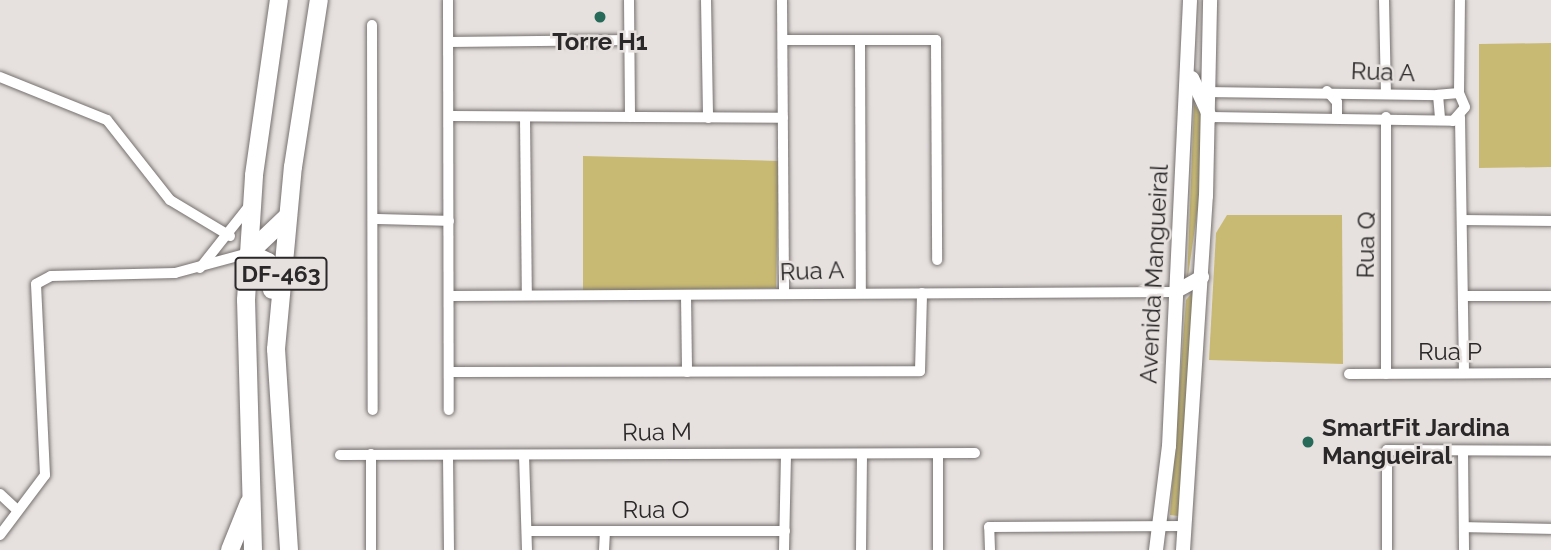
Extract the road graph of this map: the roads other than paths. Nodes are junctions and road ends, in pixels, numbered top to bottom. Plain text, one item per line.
1 (279, 0) edge
2 (448, 0) edge
3 (629, 0) edge
4 (706, 0) edge
5 (782, 0) edge
6 (1190, 0) edge
7 (1210, 0) edge
8 (1384, 0) edge
9 (1460, 0) edge
10 (320, 4) edge
11 (372, 25) dead end
12 (629, 40) junction
13 (783, 40) junction
14 (449, 42) junction
15 (860, 42) junction
16 (1189, 66) junction
17 (0, 77) edge
18 (1327, 90) junction
19 (1210, 92) junction
20 (1386, 92) junction
21 (1459, 93) junction
22 (1438, 95) junction
23 (450, 116) junction
24 (630, 117) junction
25 (1210, 117) junction
26 (1386, 117) junction
27 (1440, 117) junction
28 (1460, 117) junction
29 (526, 118) junction
30 (708, 118) junction
31 (783, 118) junction
32 (1337, 118) junction
33 (252, 201) junction
34 (288, 216) junction
35 (373, 219) junction
36 (449, 220) junction
37 (1466, 220) junction
38 (1551, 220) edge
39 (230, 236) junction
40 (249, 253) junction
41 (937, 260) dead end
42 (200, 268) junction
43 (1202, 277) junction
44 (861, 290) junction
45 (1175, 292) junction
46 (784, 293) junction
47 (922, 293) junction
48 (527, 295) junction
49 (450, 296) junction
50 (686, 296) junction
51 (1465, 296) junction
52 (1551, 296) edge
53 (276, 349) junction
54 (450, 372) junction
55 (687, 372) junction
56 (1464, 373) junction
57 (1551, 373) edge
58 (1349, 374) dead end
59 (1386, 374) junction
60 (449, 410) dead end
61 (373, 411) dead end
62 (1169, 446) junction
63 (1551, 451) edge
64 (1463, 452) junction
65 (975, 453) dead end
66 (1192, 453) junction
67 (371, 454) junction
68 (786, 454) junction
69 (938, 454) junction
70 (340, 455) dead end
71 (524, 455) junction
72 (862, 455) junction
73 (448, 456) junction
74 (0, 494) edge
75 (249, 503) junction
76 (16, 509) junction
77 (1159, 525) junction
78 (1185, 526) junction
79 (1464, 527) junction
80 (1551, 528) edge
81 (527, 531) junction
82 (605, 531) junction
83 (785, 531) junction
84 (0, 535) edge
85 (230, 550) edge
86 (253, 550) edge
87 (289, 550) edge
88 (372, 550) edge
89 (449, 550) edge
90 (527, 550) edge
91 (604, 550) edge
92 (784, 550) edge
93 (861, 550) edge
94 (938, 550) edge
95 (990, 550) edge
96 (1156, 550) edge
97 (1183, 550) edge
98 (1387, 550) edge
99 (1464, 550) edge

1 - 33 main road, DF-463
2 - 14 street
3 - 12 street
4 - 30 street
5 - 13 street
6 - 16 street, Avenida Mangueiral
7 - 19 street, Avenida Mangueiral
8 - 20 street
9 - 21 street
10 - 34 main road, DF-463
11 - 35 street
12 - 14 street
12 - 24 street
13 - 15 street
13 - 31 street
14 - 23 street
15 - 41 street
15 - 44 street
16 - 25 street
16 - 45 street, Avenida Mangueiral
17 - 39 street
18 - 19 street, Rua A
18 - 20 street, Rua A
18 - 32 street, Rua A
19 - 25 street, Avenida Mangueiral
20 - 22 street, Rua A
21 - 22 street, Rua A
21 - 28 street
22 - 27 street, Rua A
23 - 29 street
23 - 36 street
24 - 29 street
24 - 30 street
25 - 32 street, Rua A
25 - 43 street, Avenida Mangueiral
26 - 27 street, Rua A
26 - 32 street, Rua A
26 - 59 street, Rua Q
27 - 28 street, Rua A
28 - 37 street
29 - 48 street
30 - 31 street
31 - 46 street
33 - 39 street
33 - 40 main road, DF-463
34 - 40 main road
34 - 53 main road, DF-463
35 - 36 street
35 - 61 street
36 - 49 street
37 - 38 street
37 - 51 street
39 - 42 street
40 - 42 street
40 - 53 main road
40 - 75 main road, DF-463
42 - 76 street
43 - 45 street
43 - 66 street, Avenida Mangueiral
44 - 46 street, Rua A
44 - 47 street, Rua A
45 - 47 street, Rua A
45 - 62 street, Avenida Mangueiral
46 - 50 street, Rua A
47 - 55 street
48 - 49 street, Rua A
48 - 50 street, Rua A
49 - 54 street
50 - 55 street
51 - 52 street
51 - 56 street
53 - 87 main road, DF-463
54 - 55 street
54 - 60 street
56 - 57 street, Rua P
56 - 59 street, Rua P
58 - 59 street, Rua P
62 - 66 street
62 - 77 street, Avenida Mangueiral
63 - 64 street
64 - 79 street
64 - 98 street
65 - 69 street, Rua M
66 - 78 street, Avenida Mangueiral
67 - 70 street, Rua M
67 - 73 street, Rua M
67 - 88 street
68 - 71 street, Rua M
68 - 72 street, Rua M
68 - 83 street
69 - 72 street, Rua M
69 - 94 street
71 - 73 street, Rua M
71 - 81 street
72 - 93 street
73 - 89 street
74 - 76 street
75 - 85 main road
75 - 86 main road, DF-463
76 - 84 street
77 - 78 street
77 - 95 street
77 - 96 street, Avenida Mangueiral
78 - 97 street, Avenida Mangueiral
79 - 80 street
79 - 99 street
81 - 82 street, Rua O
81 - 90 street
82 - 83 street, Rua O
82 - 91 street
83 - 92 street

